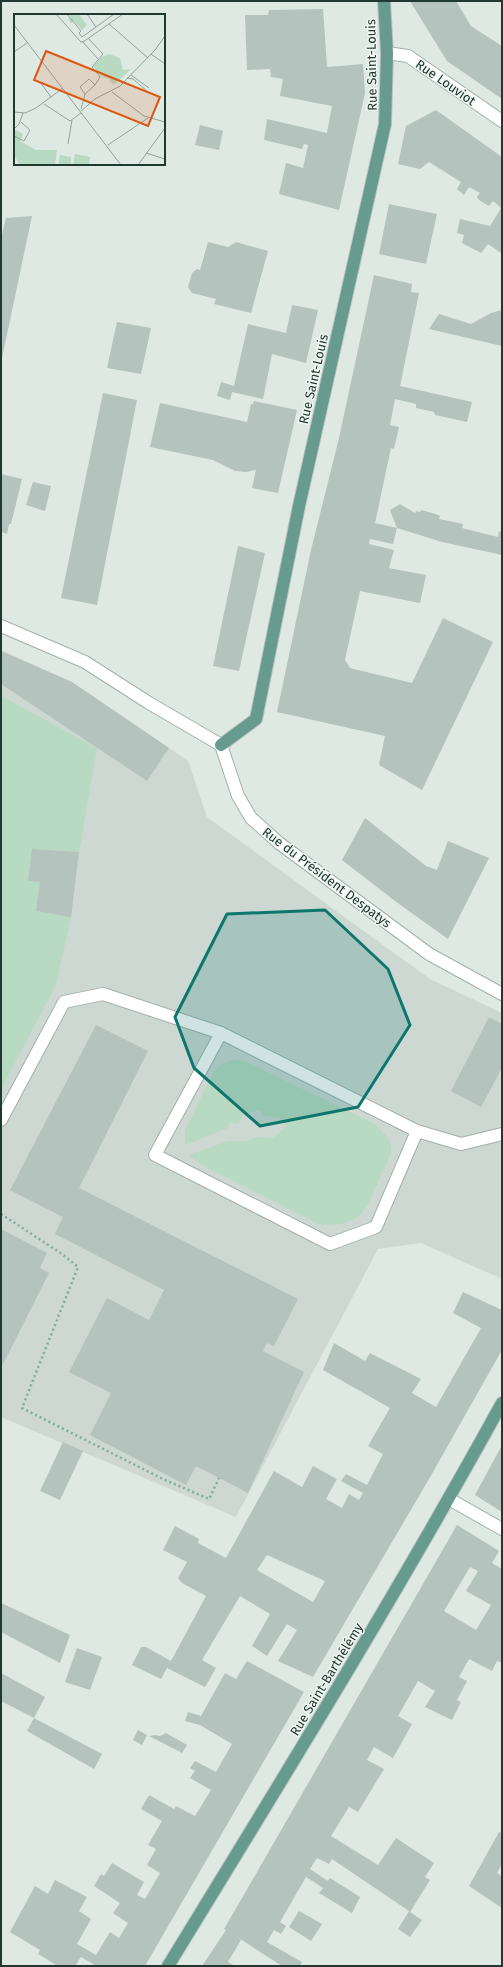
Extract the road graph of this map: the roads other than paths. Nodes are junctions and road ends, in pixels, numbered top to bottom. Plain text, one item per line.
1 (384, 1) edge
2 (387, 53) junction
3 (502, 121) edge
4 (1, 626) edge
5 (221, 745) junction
6 (502, 994) edge
7 (221, 1033) junction
8 (1, 1120) edge
9 (417, 1131) junction
10 (502, 1134) edge
11 (502, 1403) edge
12 (449, 1499) junction
13 (502, 1530) edge
14 (168, 1966) edge

1 - 2 main road, Rue Saint-Louis
2 - 3 street, Rue Louviot
2 - 5 main road, Rue Saint-Louis
4 - 5 street
5 - 6 street, Rue du Président Despatys
7 - 8 street
7 - 9 street
7 - 9 street
9 - 10 street
11 - 12 main road, Rue Saint-Barthélémy
12 - 13 street
12 - 14 main road, Rue Saint-Barthélémy

